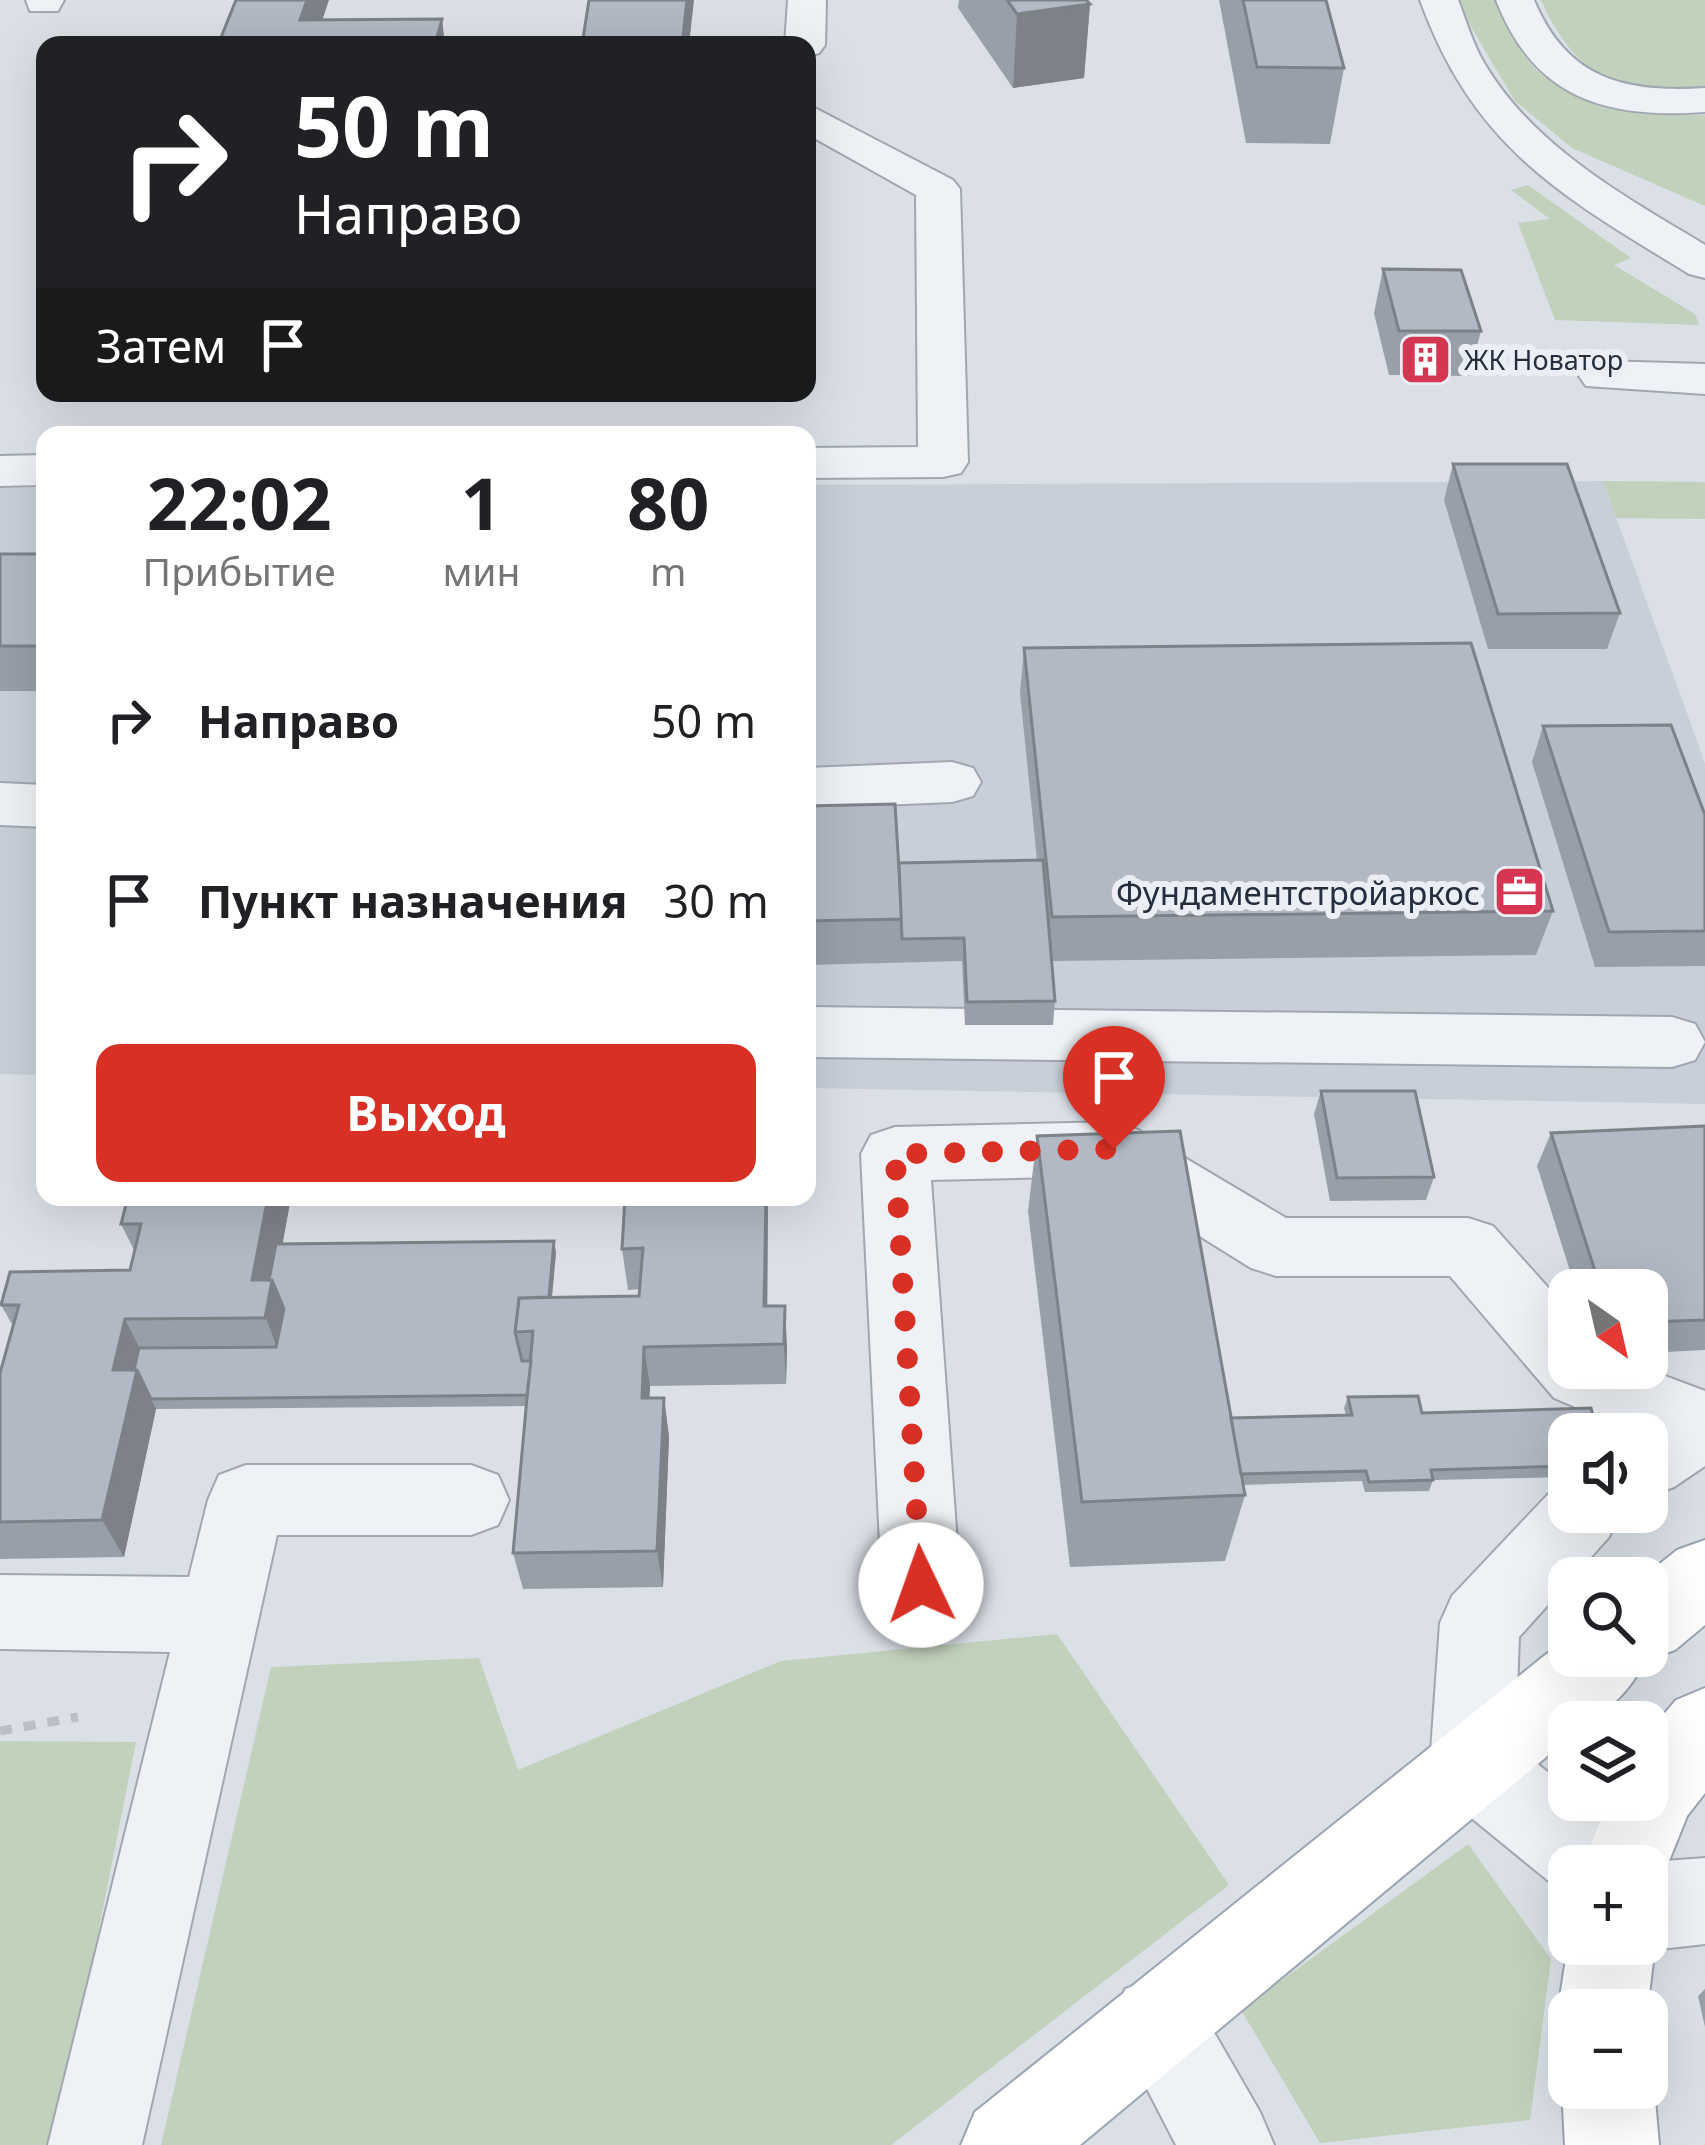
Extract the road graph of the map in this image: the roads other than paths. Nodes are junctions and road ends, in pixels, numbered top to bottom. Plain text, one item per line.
1 (807, 0) edge
2 (1439, 0) edge
3 (1515, 0) edge
4 (805, 36) edge
5 (1705, 100) edge
6 (816, 122) edge
7 (1705, 264) edge
8 (1604, 376) dead end
9 (1705, 380) edge
10 (816, 463) edge
11 (36, 470) edge
12 (0, 471) edge
13 (952, 782) dead end
14 (816, 788) edge
15 (0, 804) edge
16 (36, 806) edge
17 (816, 1032) edge
18 (1672, 1042) dead end
19 (1548, 1338) edge
20 (1603, 1389) edge
21 (1684, 1438) edge
22 (471, 1500) dead end
23 (1563, 1533) edge
24 (1705, 1576) edge
25 (921, 1585) dead end
26 (1668, 1606) edge
27 (0, 1612) edge
28 (218, 1615) junction
29 (1580, 1677) edge
30 (1705, 1728) edge
31 (1472, 1765) junction
32 (1572, 1845) edge
33 (1633, 1845) edge
34 (1705, 1901) edge
35 (1668, 1904) edge
36 (1156, 2021) junction
37 (1609, 2109) edge
38 (94, 2145) edge
39 (1007, 2145) edge
40 (1227, 2145) edge
41 (1612, 2145) edge

1 - 4 street
2 - 7 street
3 - 5 street
6 - 10 street
8 - 9 street
11 - 12 street
13 - 14 street
15 - 16 street
17 - 18 street
19 - 25 street
20 - 21 street
22 - 28 street
23 - 31 street
24 - 26 main road
27 - 28 street
28 - 38 street
29 - 31 main road
30 - 33 main road
31 - 32 street
31 - 36 main road
34 - 35 street
36 - 39 main road
36 - 40 street
37 - 41 main road

